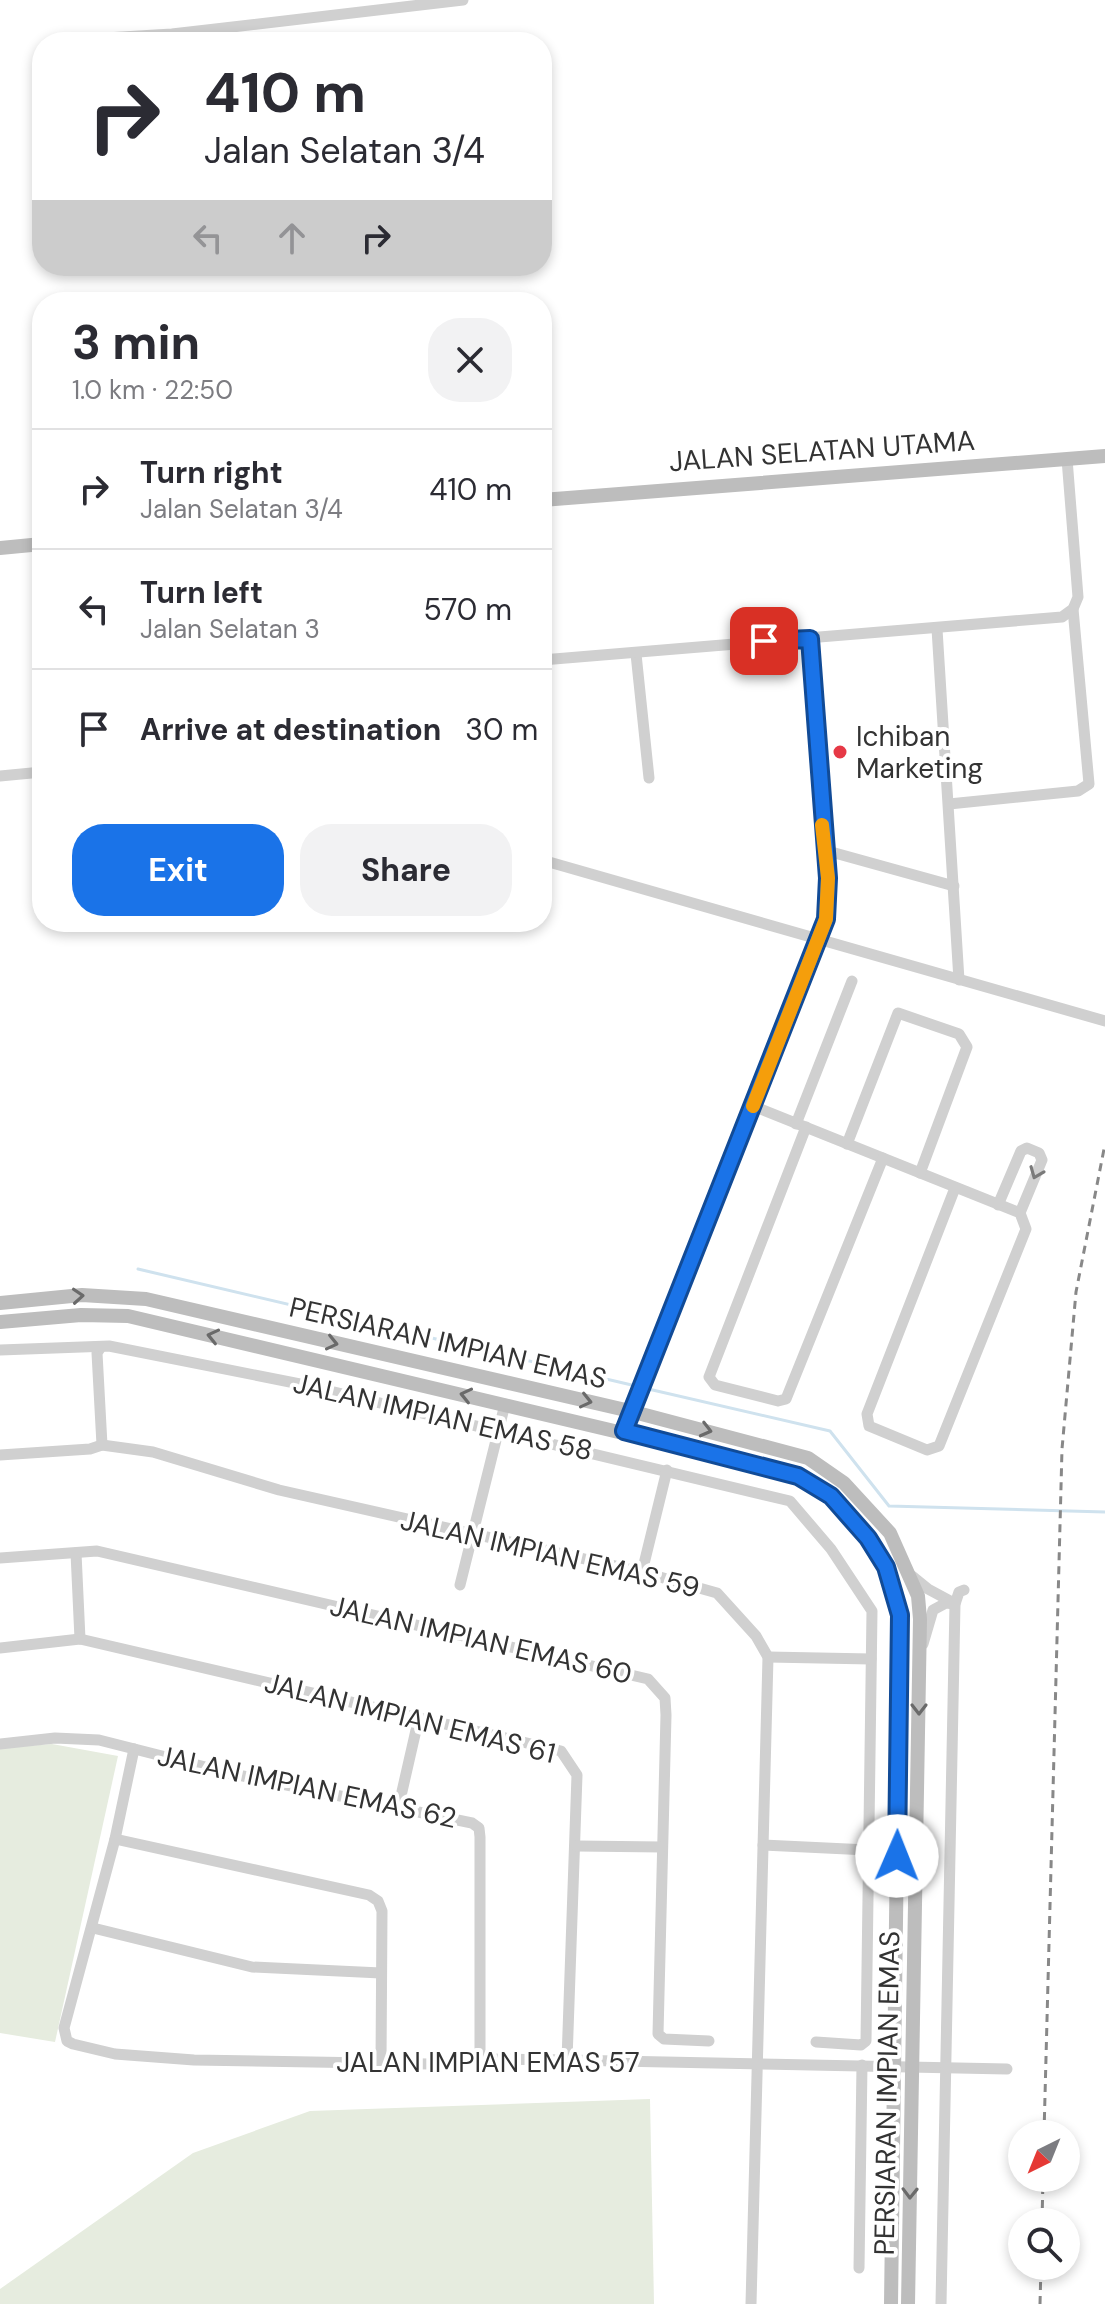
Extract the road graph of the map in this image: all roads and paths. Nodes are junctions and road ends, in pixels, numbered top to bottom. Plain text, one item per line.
1 (463, 0) edge
2 (189, 32) edge
3 (1105, 456) edge
4 (1067, 459) junction
5 (552, 499) edge
6 (32, 545) edge
7 (0, 548) edge
8 (1073, 609) junction
9 (937, 629) junction
10 (810, 639) junction
11 (636, 654) junction
12 (552, 659) edge
13 (32, 773) edge
14 (0, 776) edge
15 (649, 778) dead end
16 (949, 804) junction
17 (824, 850) junction
18 (552, 863) edge
19 (954, 886) junction
20 (819, 938) junction
21 (959, 980) junction
22 (852, 981) dead end
23 (1105, 1021) edge
24 (753, 1106) junction
25 (801, 1126) junction
26 (847, 1144) junction
27 (883, 1158) junction
28 (920, 1173) junction
29 (955, 1188) junction
30 (998, 1205) junction
31 (1020, 1213) junction
32 (0, 1303) edge
33 (0, 1322) edge
34 (101, 1347) junction
35 (0, 1350) edge
36 (505, 1404) junction
37 (630, 1411) junction
38 (498, 1429) junction
39 (624, 1431) junction
40 (102, 1445) junction
41 (0, 1455) edge
42 (667, 1470) junction
43 (472, 1537) junction
44 (76, 1553) junction
45 (0, 1558) edge
46 (909, 1571) junction
47 (642, 1572) junction
48 (460, 1585) dead end
49 (964, 1590) dead end
50 (955, 1604) junction
51 (80, 1639) junction
52 (0, 1648) edge
53 (919, 1656) junction
54 (768, 1657) junction
55 (871, 1659) junction
56 (419, 1717) junction
57 (0, 1744) edge
58 (134, 1749) junction
59 (398, 1809) junction
60 (115, 1839) junction
61 (763, 1845) junction
62 (577, 1846) junction
63 (662, 1847) junction
64 (868, 1850) junction
65 (93, 1928) junction
66 (381, 1973) junction
67 (709, 2041) dead end
68 (816, 2042) dead end
69 (480, 2059) junction
70 (567, 2060) junction
71 (381, 2063) junction
72 (756, 2063) junction
73 (862, 2065) junction
74 (895, 2067) junction
75 (912, 2068) junction
76 (948, 2069) junction
77 (1007, 2069) dead end
78 (859, 2268) dead end
79 (751, 2304) edge
80 (891, 2304) edge
81 (908, 2304) edge
82 (941, 2304) edge

1 - 2 street
3 - 4 main road, JALAN SELATAN UTAMA
4 - 5 main road, JALAN SELATAN UTAMA
4 - 8 street
6 - 7 main road
8 - 9 street
8 - 16 street
9 - 10 street
9 - 16 street
10 - 11 street
10 - 17 street
11 - 12 street
11 - 15 street
13 - 14 street
16 - 19 street
17 - 19 street
17 - 20 street
18 - 20 street
19 - 21 street
20 - 21 street
20 - 24 street
21 - 23 street
22 - 25 street
24 - 25 street
24 - 37 street
25 - 26 street
25 - 27 street
26 - 27 street
26 - 28 street
27 - 28 street
28 - 29 street
29 - 30 street
29 - 31 street
30 - 31 street
30 -> 31 street
32 -> 37 main road, PERSIARAN IMPIAN EMAS
36 -> 33 main road, PERSIARAN IMPIAN EMAS
34 - 35 street, JALAN IMPIAN EMAS 58
34 - 38 street, JALAN IMPIAN EMAS 58
34 - 40 street
36 - 38 street
36 - 39 main road, PERSIARAN IMPIAN EMAS
37 - 39 street
37 -> 46 main road, PERSIARAN IMPIAN EMAS
38 - 42 street, JALAN IMPIAN EMAS 58
38 - 43 street
39 - 74 main road, PERSIARAN IMPIAN EMAS
40 - 41 street, JALAN IMPIAN EMAS 59
40 - 43 street, JALAN IMPIAN EMAS 59
42 - 47 street
42 - 55 street, JALAN IMPIAN EMAS 58
43 - 47 street, JALAN IMPIAN EMAS 59
43 - 48 street
44 - 45 street, JALAN IMPIAN EMAS 60
44 - 51 street
44 - 63 street, JALAN IMPIAN EMAS 60
46 - 50 street
46 - 53 main road, PERSIARAN IMPIAN EMAS
47 - 54 street, JALAN IMPIAN EMAS 59
49 - 50 street
50 - 53 street
50 - 76 street
51 - 52 street, JALAN IMPIAN EMAS 61
51 - 56 street, JALAN IMPIAN EMAS 61
53 -> 75 main road, PERSIARAN IMPIAN EMAS
54 - 55 street
54 - 61 street
55 - 64 street, JALAN IMPIAN EMAS 58
56 - 59 street
56 - 62 street, JALAN IMPIAN EMAS 61
57 - 58 street, JALAN IMPIAN EMAS 62
58 - 59 street, JALAN IMPIAN EMAS 62
58 - 60 street
59 - 69 street, JALAN IMPIAN EMAS 62
60 - 65 street
60 - 66 street
61 - 64 street
61 - 72 street
62 - 63 street
62 - 70 street, JALAN IMPIAN EMAS 61
63 - 67 street, JALAN IMPIAN EMAS 60
64 - 68 street, JALAN IMPIAN EMAS 58
65 - 66 street
65 - 71 street, JALAN IMPIAN EMAS 57
66 - 71 street
69 - 70 street, JALAN IMPIAN EMAS 57
69 - 71 street, JALAN IMPIAN EMAS 57
70 - 72 street, JALAN IMPIAN EMAS 57
72 - 73 street, JALAN IMPIAN EMAS 57
72 - 79 street
73 - 74 street, JALAN IMPIAN EMAS 57
73 - 78 street
74 - 75 street, JALAN IMPIAN EMAS 57
74 - 80 main road, PERSIARAN IMPIAN EMAS
75 - 76 street, JALAN IMPIAN EMAS 57
75 -> 81 main road, PERSIARAN IMPIAN EMAS
76 - 77 street, JALAN IMPIAN EMAS 57
76 - 82 street

